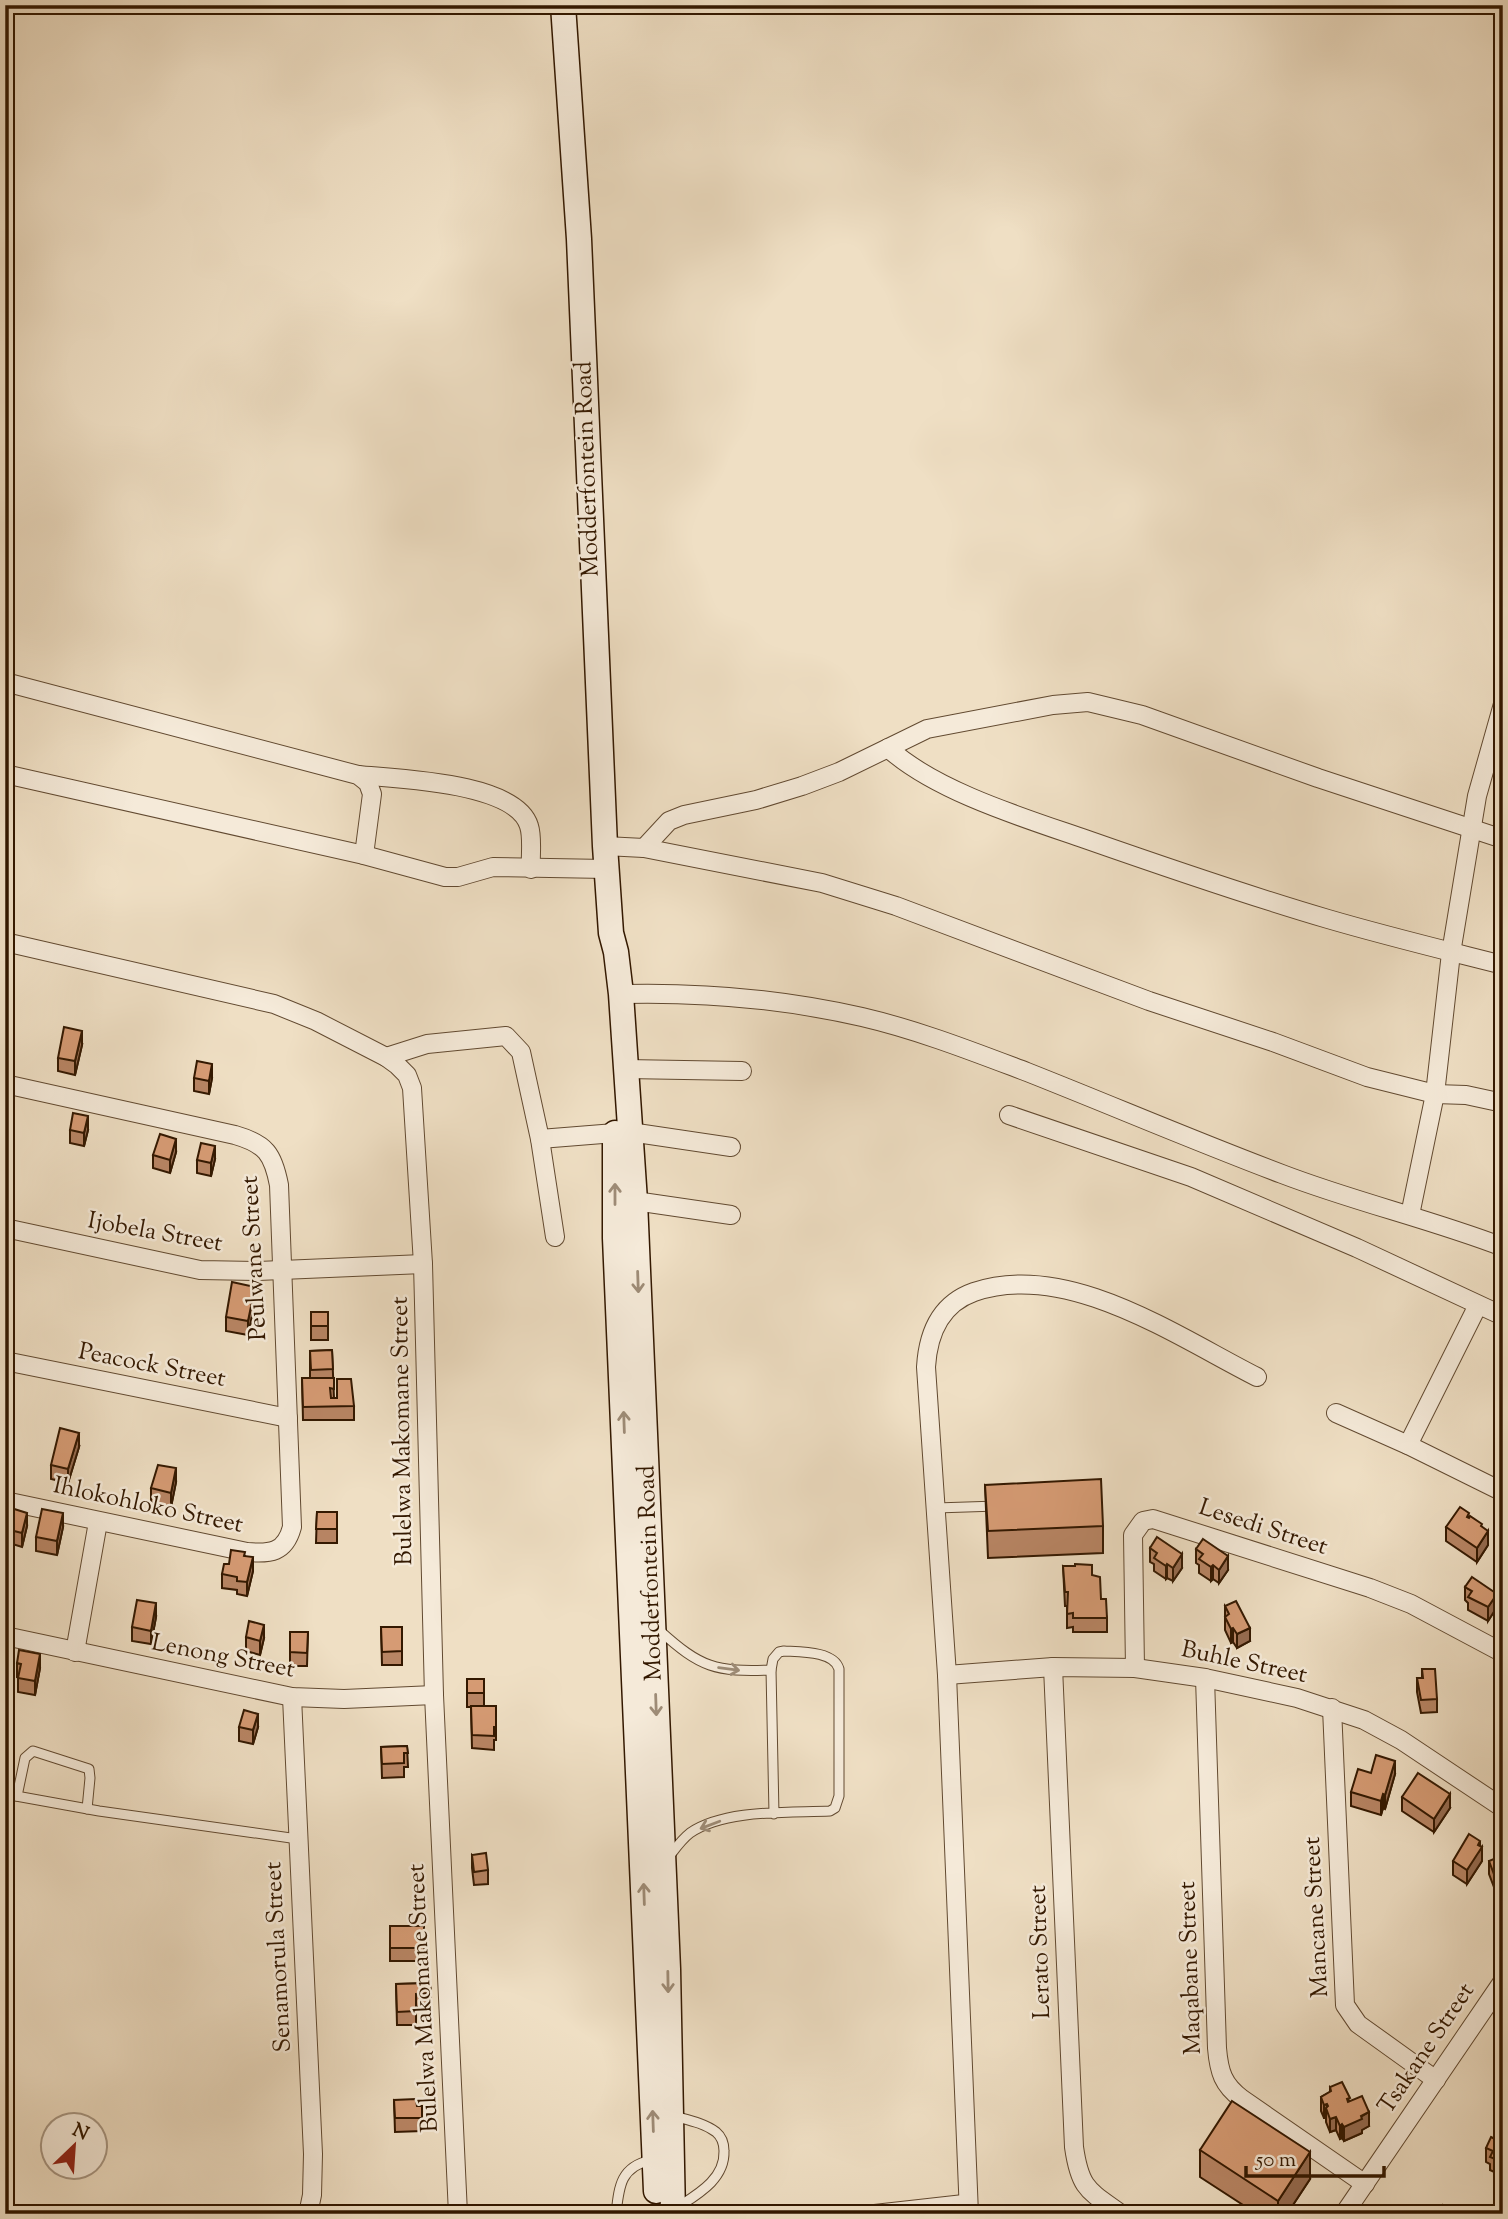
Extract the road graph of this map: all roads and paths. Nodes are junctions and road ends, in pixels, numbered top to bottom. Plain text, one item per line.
1 (563, 5) edge
2 (5, 682) edge
3 (1501, 715) edge
4 (888, 748) junction
5 (5, 774) edge
6 (358, 775) junction
7 (1472, 829) junction
8 (1503, 839) edge
9 (644, 849) junction
10 (364, 855) junction
11 (606, 858) junction
12 (531, 869) junction
13 (611, 933) junction
14 (5, 942) edge
15 (1451, 953) junction
16 (1503, 965) edge
17 (621, 994) junction
18 (386, 1058) junction
19 (626, 1069) junction
20 (742, 1071) dead end
21 (5, 1084) edge
22 (1435, 1094) junction
23 (1503, 1103) edge
24 (1009, 1115) dead end
25 (622, 1132) junction
26 (540, 1139) junction
27 (731, 1147) dead end
28 (635, 1201) junction
29 (731, 1215) dead end
30 (1410, 1215) junction
31 (5, 1228) edge
32 (555, 1237) dead end
33 (1503, 1247) edge
34 (423, 1264) junction
35 (281, 1270) junction
36 (1478, 1305) junction
37 (1503, 1316) edge
38 (5, 1361) edge
39 (1257, 1377) dead end
40 (1336, 1413) dead end
41 (288, 1418) junction
42 (1408, 1445) junction
43 (1503, 1492) edge
44 (5, 1501) edge
45 (1011, 1505) edge
46 (936, 1508) junction
47 (98, 1522) junction
48 (280, 1548) joint
49 (653, 1624) junction
50 (5, 1636) edge
51 (75, 1652) junction
52 (1503, 1653) edge
53 (1053, 1667) junction
54 (1135, 1668) junction
55 (771, 1670) junction
56 (947, 1675) junction
57 (1205, 1678) junction
58 (434, 1695) junction
59 (292, 1697) junction
60 (1332, 1708) junction
61 (5, 1794) edge
62 (17, 1796) junction
63 (1503, 1808) edge
64 (87, 1809) junction
65 (774, 1814) junction
66 (298, 1839) junction
67 (663, 1866) junction
68 (1503, 1981) edge
69 (1436, 2080) junction
70 (671, 2116) junction
71 (655, 2159) junction
72 (1365, 2184) junction
73 (968, 2206) edge
74 (668, 2213) edge
75 (308, 2214) edge
76 (458, 2214) edge
77 (616, 2214) edge
78 (834, 2214) edge
79 (1121, 2214) edge
80 (1345, 2214) edge

1 - 11 main road, Modderfontein Road
2 - 6 street
3 - 7 street
4 - 7 street
4 - 9 street
4 - 15 street
5 - 10 street
6 - 10 street
6 - 12 street
7 - 8 street
7 - 15 street
9 - 11 street
9 - 22 street
10 - 12 street
11 - 12 street
11 - 13 main road, Modderfontein Road
13 - 17 main road, Modderfontein Road
13 - 25 main road, Modderfontein Road
14 - 18 street, Bulelwa Makomane Street
15 - 16 street
15 - 22 street
17 - 19 main road, Modderfontein Road
17 - 30 street
18 - 26 street
18 - 34 street, Bulelwa Makomane Street
19 - 20 street
19 - 25 main road, Modderfontein Road
21 - 35 street, Peulwane Street
22 - 23 street
22 - 30 street
24 - 36 street
25 - 26 street
25 - 27 street
25 - 28 main road, Modderfontein Road
71 -> 25 main road, Modderfontein Road
26 - 32 street
28 - 29 street
28 -> 49 main road, Modderfontein Road
30 - 33 street
31 - 35 street, Ijobela Street
34 - 35 street, Ijobela Street
34 - 58 street, Bulelwa Makomane Street
35 - 41 street, Peulwane Street
36 - 37 street
36 - 42 street
38 - 41 street, Peacock Street
39 - 46 street
40 - 42 street
41 - 48 street, Peulwane Street
42 - 43 street
44 - 47 street, Ihlokohloko Street
45 - 46 lane
46 - 56 street
47 - 48 street, Ihlokohloko Street
47 - 51 street
49 -> 55 lane
49 -> 67 main road, Modderfontein Road
50 - 51 street, Lenong Street
51 - 59 street, Lenong Street
52 - 54 street, Lesedi Street
53 - 54 street, Buhle Street
53 - 56 street, Buhle Street
53 - 79 street, Lerato Street
54 - 57 street, Buhle Street
55 - 65 lane
55 - 65 lane
56 - 73 street
57 - 60 street, Buhle Street
57 - 72 street, Maqabane Street
58 - 59 street, Lenong Street
58 - 76 street, Bulelwa Makomane Street
59 - 66 street, Senamorula Street
60 - 63 street, Buhle Street
60 - 69 street, Mancane Street
61 - 62 lane
62 - 64 lane
62 - 64 lane
64 - 66 lane
65 -> 67 lane
66 - 75 street, Senamorula Street
67 -> 70 main road, Modderfontein Road
68 - 69 street, Tsakane Street
69 - 72 street, Tsakane Street
70 - 74 main road, Modderfontein Road
70 - 74 lane
71 - 74 main road, Modderfontein Road
71 - 77 lane
72 - 80 street, Tsakane Street
73 - 78 lane

